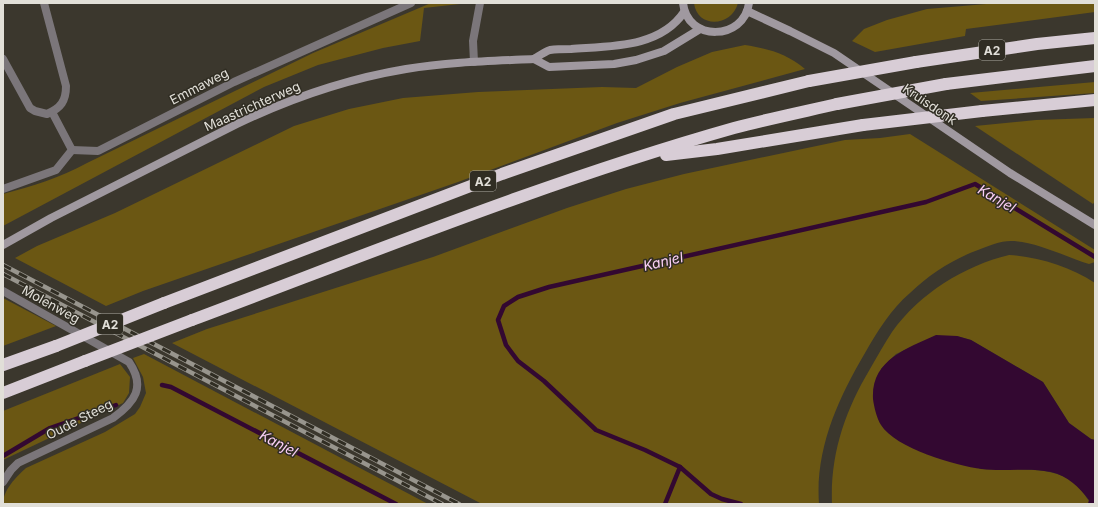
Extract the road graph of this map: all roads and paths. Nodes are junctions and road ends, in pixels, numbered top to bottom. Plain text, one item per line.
1 (44, 3) edge
2 (411, 3) edge
3 (480, 3) edge
4 (683, 3) edge
5 (748, 7) edge
6 (684, 12) junction
7 (700, 29) junction
8 (1095, 38) edge
9 (3, 59) edge
10 (534, 59) junction
11 (474, 62) junction
12 (1095, 66) edge
13 (1095, 100) edge
14 (52, 112) junction
15 (72, 150) junction
16 (637, 158) junction
17 (3, 189) edge
18 (1095, 225) edge
19 (3, 245) edge
20 (3, 291) edge
21 (129, 362) joint
22 (3, 365) edge
23 (3, 393) edge
24 (3, 482) edge

1 - 14 street
2 - 15 street, Emmaweg
3 - 11 street
4 - 6 main road
5 - 7 main road
5 - 18 main road, Kruisdonk
6 - 7 main road
6 - 10 main road, Maastrichterweg
7 - 10 main road, Maastrichterweg
8 - 22 highway, A2, bridge
9 - 14 street
10 - 11 main road, Maastrichterweg
11 - 19 main road, Maastrichterweg
12 - 16 highway, A2, bridge
13 - 16 highway, A2, bridge
14 - 15 street
15 - 17 street
16 - 23 highway, A2, bridge
20 - 21 street, Molenweg
21 - 24 street, Oude Steeg

